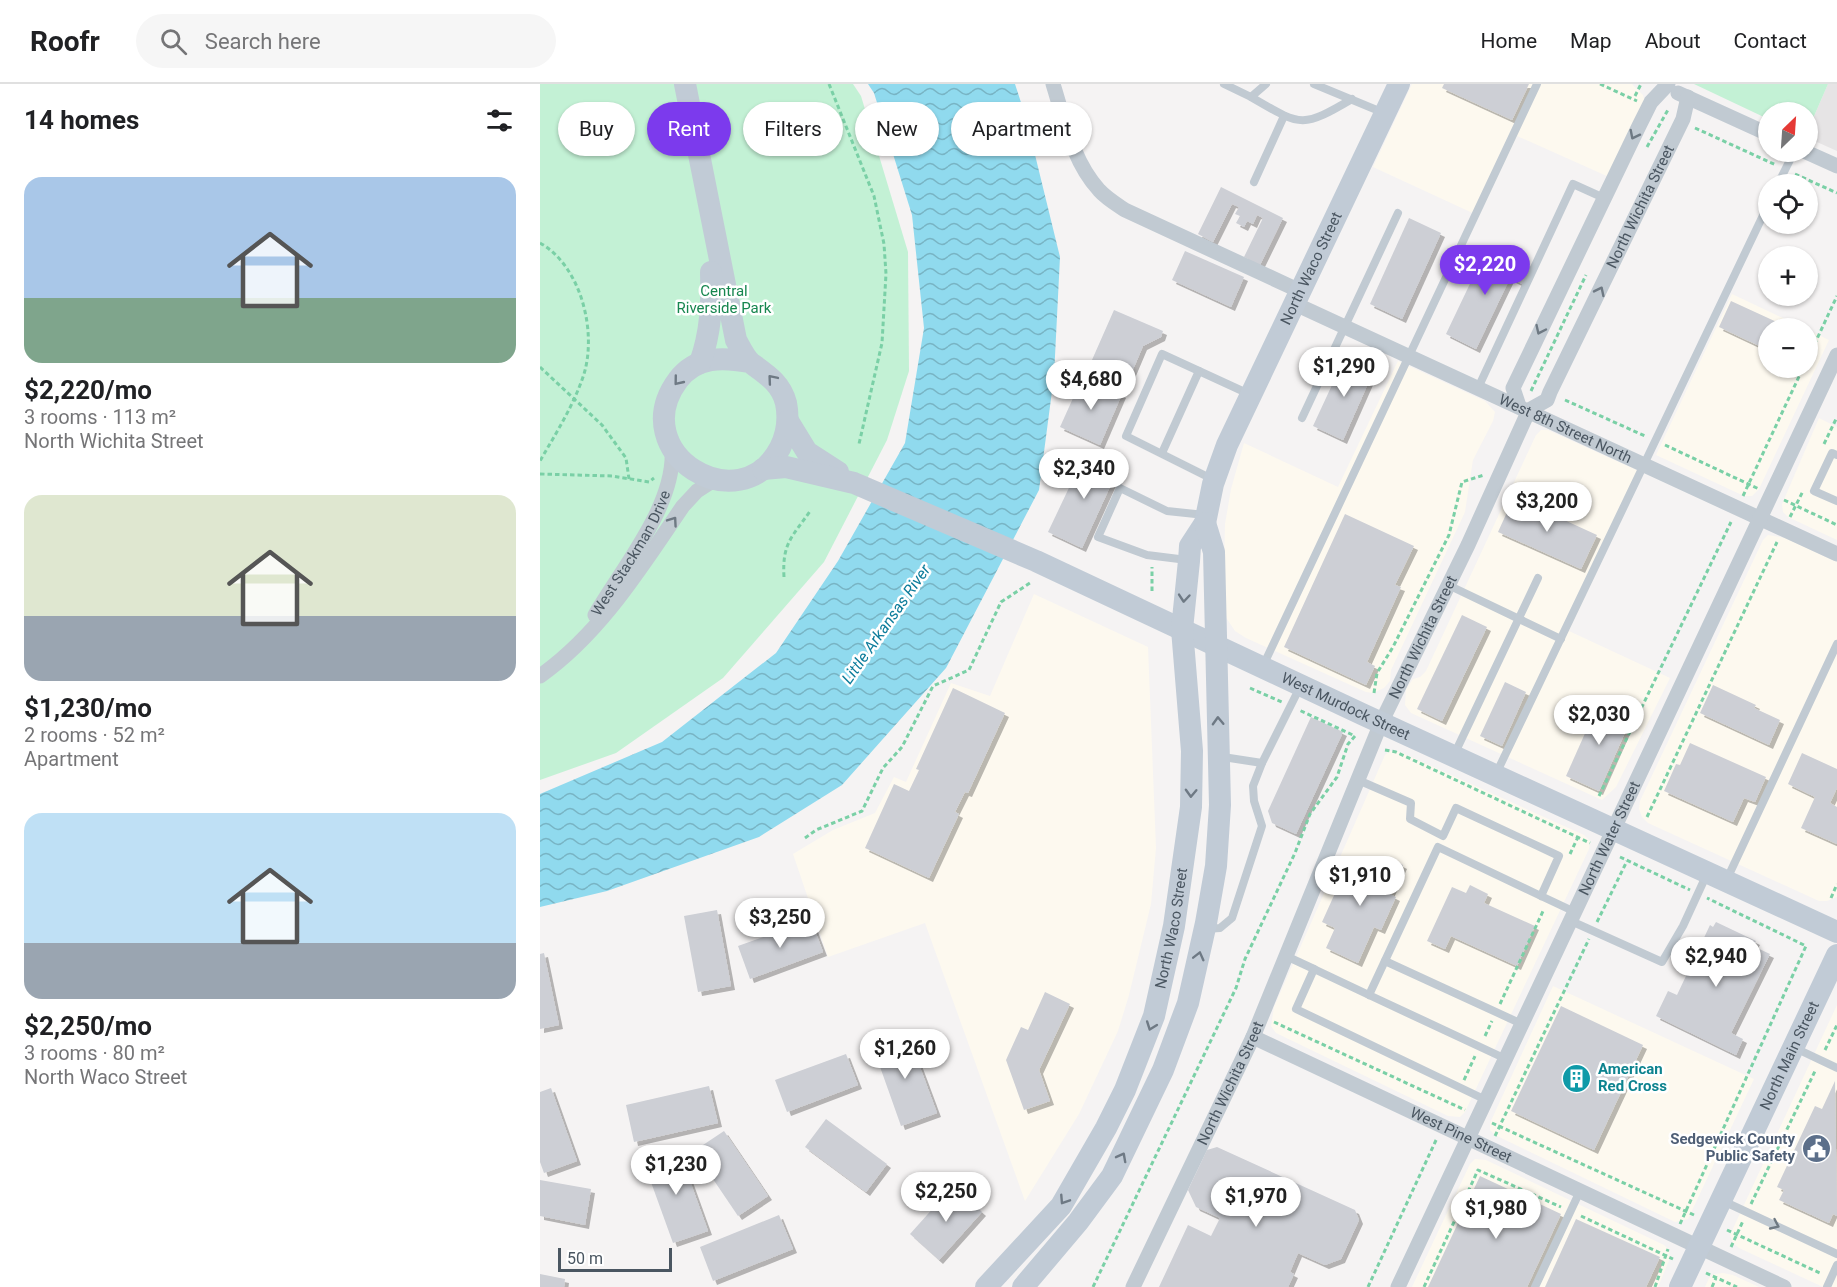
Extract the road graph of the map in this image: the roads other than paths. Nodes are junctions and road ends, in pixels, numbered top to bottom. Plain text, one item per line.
1 (685, 84) edge
2 (1053, 84) edge
3 (1224, 84) edge
4 (1266, 84) edge
5 (1314, 84) edge
6 (1399, 84) edge
7 (1537, 84) edge
8 (1665, 85) edge
9 (1251, 97) junction
10 (1688, 97) junction
11 (1352, 99) junction
12 (1385, 114) junction
13 (1284, 116) junction
14 (1758, 129) edge
15 (1818, 157) edge
16 (1837, 166) edge
17 (1254, 182) dead end
18 (1604, 198) junction
19 (709, 213) junction
20 (1398, 213) dead end
21 (1758, 226) edge
22 (1297, 297) junction
23 (1345, 327) junction
24 (1837, 355) edge
25 (1409, 356) junction
26 (749, 362) junction
27 (700, 363) junction
28 (1199, 371) junction
29 (1478, 388) junction
30 (1251, 395) junction
31 (1524, 408) junction
32 (1302, 418) dead end
33 (788, 421) junction
34 (672, 449) junction
35 (1162, 453) junction
36 (1837, 455) edge
37 (1644, 465) junction
38 (762, 469) junction
39 (714, 480) junction
40 (1214, 480) junction
41 (854, 483) junction
42 (1837, 501) edge
43 (1206, 519) junction
44 (1760, 519) junction
45 (1837, 554) edge
46 (1188, 561) junction
47 (1538, 578) dead end
48 (1448, 585) junction
49 (1519, 619) junction
50 (1182, 629) junction
51 (1561, 639) junction
52 (1215, 644) junction
53 (1837, 644) edge
54 (573, 650) junction
55 (1263, 667) junction
56 (540, 676) edge
57 (1301, 685) junction
58 (1381, 723) junction
59 (1454, 756) junction
60 (1219, 757) junction
61 (1262, 764) junction
62 (1496, 775) junction
63 (1358, 780) junction
64 (1614, 830) junction
65 (1443, 836) junction
66 (1438, 846) junction
67 (1717, 877) junction
68 (1545, 898) junction
69 (1573, 916) junction
70 (1205, 930) junction
71 (1837, 932) edge
72 (1837, 955) edge
73 (1286, 956) junction
74 (1385, 961) junction
75 (1314, 969) junction
76 (1369, 995) junction
77 (1522, 1024) junction
78 (1253, 1037) junction
79 (1793, 1048) junction
80 (1506, 1059) junction
81 (1837, 1068) edge
82 (1486, 1100) junction
83 (1468, 1138) junction
84 (1580, 1191) junction
85 (1721, 1200) junction
86 (1699, 1248) junction
87 (1837, 1254) edge
88 (1837, 1265) edge
89 (986, 1287) edge
90 (1023, 1287) edge
91 (1132, 1287) edge
92 (1398, 1287) edge
93 (1535, 1287) edge
94 (1680, 1287) edge
95 (1784, 1287) edge
96 (1827, 1287) edge

1 - 19 street
2 - 22 street, West 8th Street North
3 - 9 lane
4 - 9 lane
5 - 11 lane
6 - 12 street, North Waco Street
7 - 25 lane
8 - 10 street
8 -> 18 street, North Wichita Street
9 - 13 lane
10 - 14 street
31 -> 10 street, North Wichita Street
11 - 12 lane
11 - 13 lane
12 - 22 street, North Waco Street
13 - 17 lane
15 - 16 street
18 - 29 lane
18 -> 31 street, North Wichita Street
19 - 26 street
19 - 27 street
20 - 23 lane
21 - 37 lane
22 - 23 street, West 8th Street North
22 - 30 street, North Waco Street
23 - 25 street, West 8th Street North
23 - 32 lane
24 - 44 street, North Water Street
25 - 29 street, West 8th Street North
25 - 55 lane
26 - 27 street, West Murdock Street
33 -> 26 street, West Murdock Street
27 -> 34 street, West Murdock Street
28 - 30 lane
28 - 35 lane
28 - 35 lane
29 - 31 street, West 8th Street North
30 - 40 street, North Waco Street
31 - 37 street, West 8th Street North
31 - 48 street, North Wichita Street
33 - 38 street
33 - 41 street, West Murdock Street
34 - 39 street, West Murdock Street
34 - 54 street, West Stackman Drive
35 - 40 lane
36 - 42 lane
37 - 44 street, West 8th Street North
37 - 51 lane
38 - 39 street, West Murdock Street
38 - 41 street, West Murdock Street
54 -> 39 street, West Stackman Drive
40 - 43 street, North Waco Street
41 - 50 street, West Murdock Street
43 - 46 street, North Waco Street
43 - 46 lane
43 - 52 street, North Waco Street
44 - 45 street, West 8th Street North
44 - 64 street, North Water Street
46 -> 50 street, North Waco Street
47 - 49 lane
48 - 49 lane
48 - 58 street, North Wichita Street
49 - 51 lane
49 - 59 lane
50 - 52 street, West Murdock Street
50 -> 89 street, North Waco Street
51 - 62 lane
52 - 55 street, West Murdock Street
60 -> 52 street, North Waco Street
53 - 67 lane
54 - 56 street, West Stackman Drive
55 - 57 street, West Murdock Street
57 - 58 street, West Murdock Street
57 - 61 lane
58 - 59 street, West Murdock Street
58 - 63 street, North Wichita Street
59 - 62 street, West Murdock Street
60 - 61 lane
60 - 70 street, North Waco Street
61 - 70 lane
62 - 64 street, West Murdock Street
63 - 65 lane
63 - 73 street, North Wichita Street
64 - 67 street, West Murdock Street
64 - 69 street, North Water Street
65 - 66 lane
65 - 68 lane
66 - 68 lane
66 - 74 lane
67 - 69 lane
67 - 71 street, West Murdock Street
68 - 69 lane
69 - 77 street, North Water Street
90 -> 70 street, North Waco Street
72 - 79 street, North Main Street
73 - 75 lane
73 - 78 street, North Wichita Street
74 - 76 lane
74 - 77 lane
75 - 76 lane
75 - 82 lane
76 - 80 lane
77 - 80 street, North Water Street
78 - 83 street, West Pine Street
78 - 91 street, North Wichita Street
79 - 81 lane
79 - 85 street, North Main Street
80 - 82 street, North Water Street
82 - 83 street, North Water Street
83 - 84 street, West Pine Street
83 - 92 street, North Water Street
84 - 86 street, West Pine Street
84 - 93 lane
85 - 86 street, North Main Street
85 -> 87 lane
86 - 94 street, North Main Street
86 - 95 street, West Pine Street
88 - 96 lane

